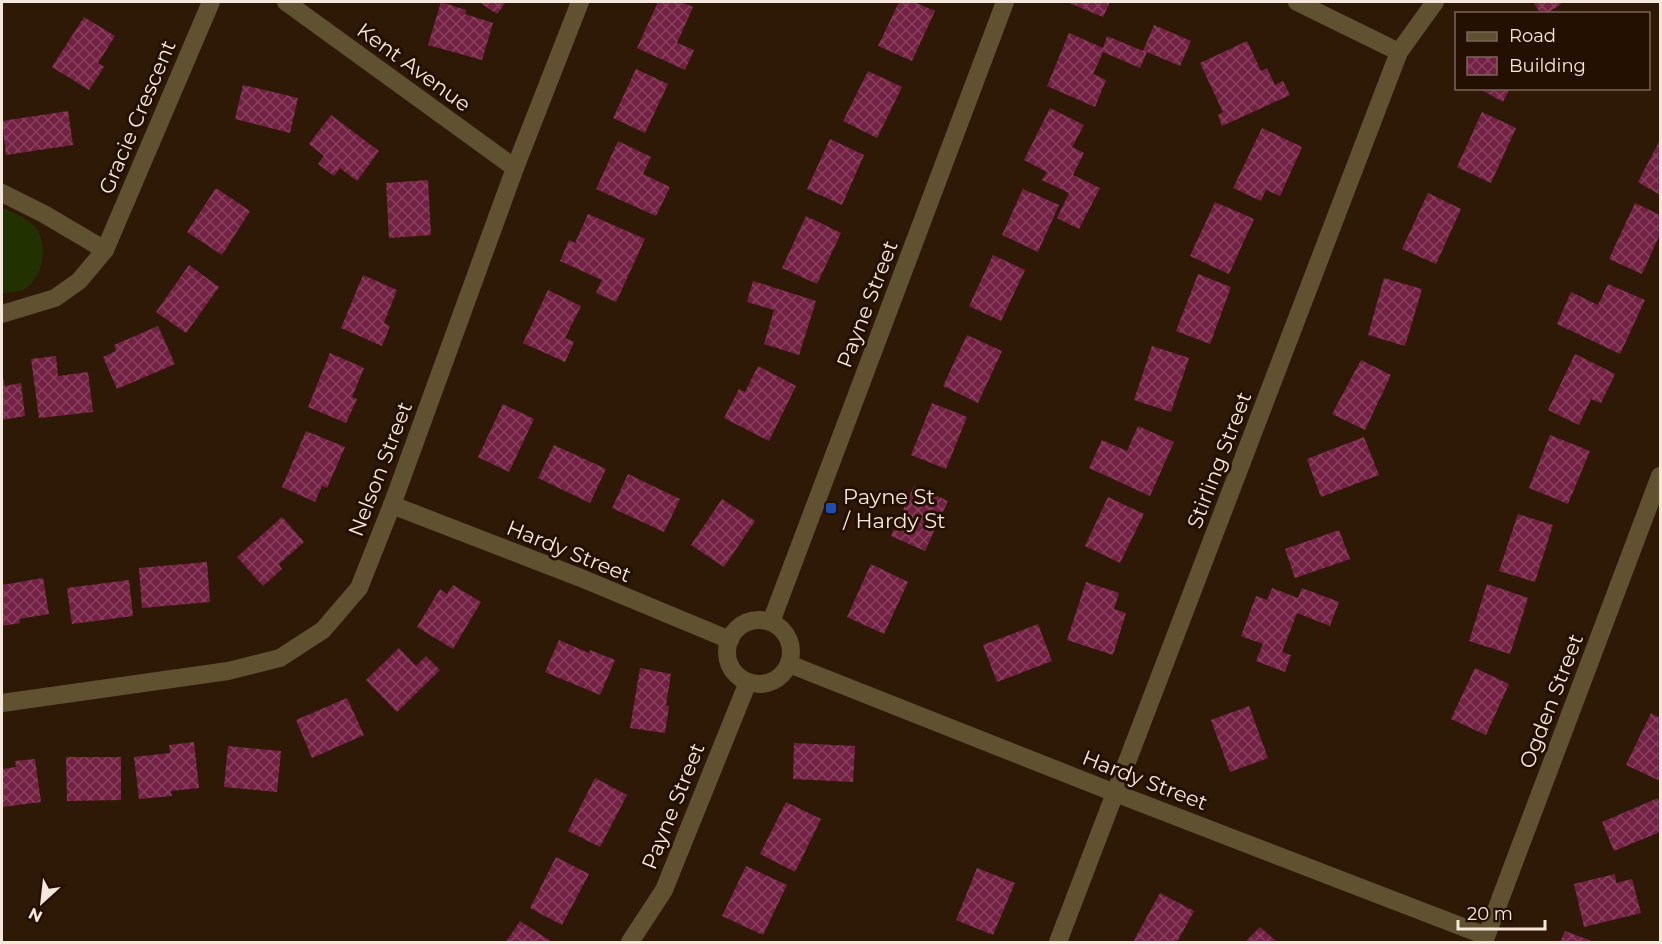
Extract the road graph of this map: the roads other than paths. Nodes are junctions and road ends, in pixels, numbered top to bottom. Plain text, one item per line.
1 (211, 2) edge
2 (286, 2) edge
3 (580, 2) edge
4 (1005, 2) edge
5 (1297, 2) edge
6 (1435, 2) edge
7 (1399, 52) junction
8 (514, 168) junction
9 (2, 193) edge
10 (105, 250) junction
11 (2, 314) edge
12 (1660, 476) edge
13 (392, 506) junction
14 (771, 622) junction
15 (729, 640) junction
16 (789, 664) junction
17 (748, 682) junction
18 (2, 703) edge
19 (1115, 793) junction
20 (1485, 939) edge
21 (630, 942) edge
22 (1058, 942) edge

1 - 10 street, Gracie Crescent
2 - 8 street, Kent Avenue
3 - 8 street, Nelson Street
4 - 14 street, Payne Street
5 - 7 street
6 - 7 street, Stirling Street
7 - 19 street, Stirling Street
8 - 13 street, Nelson Street
9 - 10 street
10 - 11 street, Gracie Crescent
12 - 20 street, Ogden Street
13 - 15 street, Hardy Street
13 - 18 street, Nelson Street
14 - 15 street
14 - 16 street
15 - 17 street
16 - 17 street
16 - 19 street, Hardy Street
17 - 21 street, Payne Street
19 - 20 street, Hardy Street
19 - 22 street, Stirling Street

